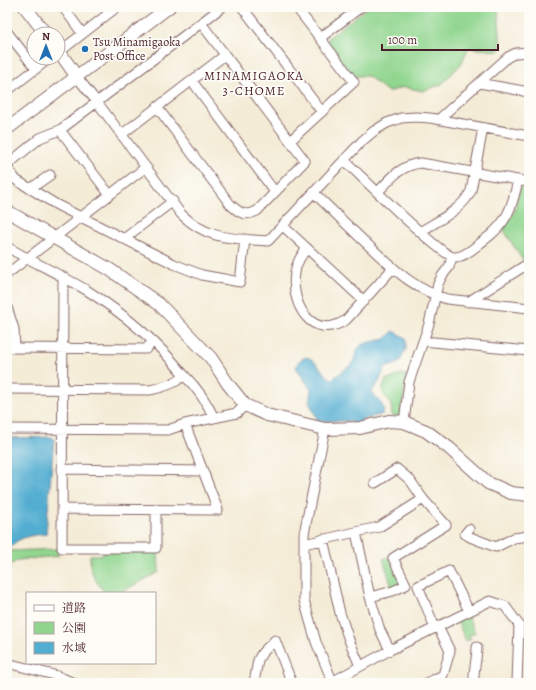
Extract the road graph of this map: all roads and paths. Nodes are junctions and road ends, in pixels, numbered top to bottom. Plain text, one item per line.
1 (26, 7) edge
2 (63, 7) edge
3 (116, 7) edge
4 (169, 7) edge
5 (222, 7) edge
6 (242, 7) edge
7 (296, 7) edge
8 (361, 7) edge
9 (201, 23) junction
10 (40, 26) edge
11 (82, 33) junction
12 (8, 36) edge
13 (320, 38) junction
14 (66, 45) edge
15 (529, 52) edge
16 (225, 55) junction
17 (66, 64) edge
18 (40, 66) edge
19 (36, 69) junction
20 (77, 77) junction
21 (192, 81) junction
22 (479, 83) junction
23 (7, 91) edge
24 (529, 92) edge
25 (97, 102) junction
26 (157, 107) junction
27 (322, 112) junction
28 (439, 119) junction
29 (483, 128) junction
30 (7, 129) edge
31 (60, 130) junction
32 (121, 134) junction
33 (529, 136) edge
34 (290, 141) junction
35 (344, 161) junction
36 (7, 166) edge
37 (146, 168) junction
38 (475, 172) junction
39 (50, 175) dead end
40 (518, 180) junction
41 (529, 182) edge
42 (30, 188) junction
43 (275, 192) junction
44 (378, 192) junction
45 (314, 193) junction
46 (110, 195) junction
47 (172, 201) junction
48 (7, 210) edge
49 (82, 218) junction
50 (283, 226) junction
51 (420, 232) junction
52 (54, 238) junction
53 (125, 238) junction
54 (245, 239) junction
55 (7, 247) edge
56 (307, 248) junction
57 (452, 257) junction
58 (27, 258) junction
59 (529, 263) edge
60 (393, 268) junction
61 (7, 274) edge
62 (63, 278) junction
63 (436, 296) junction
64 (364, 301) junction
65 (468, 302) junction
66 (7, 307) edge
67 (529, 308) edge
68 (153, 341) junction
69 (423, 342) junction
70 (63, 347) junction
71 (11, 348) edge
72 (529, 351) edge
73 (184, 375) junction
74 (7, 389) edge
75 (63, 389) junction
76 (245, 405) junction
77 (214, 418) junction
78 (404, 422) junction
79 (185, 424) junction
80 (7, 429) edge
81 (325, 429) junction
82 (63, 430) junction
83 (62, 469) junction
84 (203, 470) junction
85 (375, 483) dead end
86 (529, 495) edge
87 (423, 499) junction
88 (62, 509) junction
89 (156, 509) junction
90 (469, 528) dead end
91 (356, 532) junction
92 (529, 536) edge
93 (323, 539) junction
94 (304, 544) junction
95 (370, 597) junction
96 (469, 611) junction
97 (437, 627) junction
98 (477, 647) dead end
99 (390, 650) junction
100 (7, 663) edge
101 (360, 666) junction
102 (74, 683) edge
103 (254, 683) edge
104 (292, 683) edge
105 (332, 683) edge
106 (427, 683) edge
107 (474, 683) edge
108 (517, 683) edge

1 - 10 street
2 - 11 street
3 - 11 street
4 - 20 street
5 - 9 street
6 - 27 street
7 - 13 street
8 - 13 street
9 - 16 street
9 - 25 street
11 - 14 street
12 - 19 street
13 - 27 street
15 - 22 street
16 - 21 street
16 - 34 street
17 - 20 street
18 - 19 street
19 - 23 street
20 - 25 street
20 - 30 street
21 - 26 street
21 - 43 street
22 - 24 street
22 - 28 street
25 - 31 street
25 - 32 street
26 - 32 street
26 - 43 street
27 - 34 street
28 - 29 street
28 - 35 street
29 - 33 street
29 - 38 street
31 - 36 street
31 - 46 street
32 - 37 street
34 - 43 street
35 - 44 street
35 - 45 street
36 - 42 street
37 - 46 street
37 - 47 street
38 - 40 street
38 - 44 street
38 - 51 street
39 - 42 street
40 - 41 street
40 - 57 street
42 - 49 street
44 - 51 street
45 - 50 street
45 - 60 street
46 - 49 street
47 - 53 street
47 - 54 street
48 - 52 street
49 - 52 street
49 - 53 street
50 - 54 street
50 - 56 street
51 - 57 street
52 - 58 street
52 - 76 street
53 - 54 street
55 - 58 street
56 - 64 street
56 - 64 street
57 - 63 street
58 - 61 street
58 - 62 street
59 - 65 street
60 - 63 street
60 - 64 street
62 - 68 street
62 - 70 street
63 - 65 street
63 - 69 street
65 - 67 street
66 - 71 street
68 - 70 street
68 - 73 street
69 - 72 street
69 - 78 street
70 - 71 street
70 - 75 street
73 - 75 street
73 - 77 street
74 - 75 street
75 - 82 street
76 - 77 street
76 - 81 street
77 - 79 street
78 - 81 street
78 - 86 street
79 - 82 street
79 - 84 street
80 - 82 street
81 - 94 street
82 - 83 street
83 - 84 street
83 - 88 street
84 - 89 street
85 - 87 street
87 - 91 street
87 - 95 street
88 - 89 street
88 - 89 street
90 - 92 street
91 - 93 street
91 - 95 street
93 - 94 street
93 - 101 street
94 - 105 street
95 - 99 street
96 - 97 street
96 - 97 street
96 - 108 street
97 - 99 street
97 - 106 street
98 - 107 street
99 - 101 street
100 - 102 street
101 - 105 street
103 - 104 street

